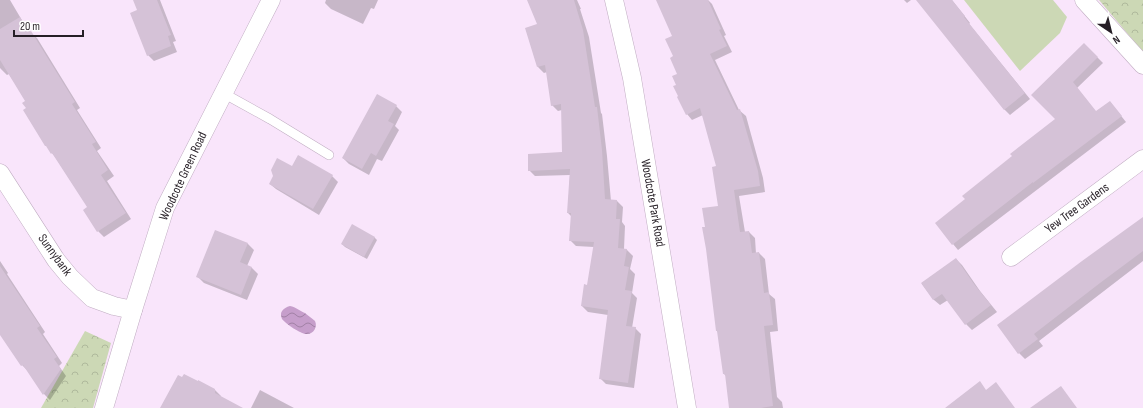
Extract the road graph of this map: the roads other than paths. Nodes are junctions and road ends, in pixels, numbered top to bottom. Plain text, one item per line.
1 (271, 0) edge
2 (614, 0) edge
3 (1084, 0) edge
4 (1143, 65) edge
5 (223, 94) junction
6 (329, 155) dead end
7 (1143, 159) edge
8 (0, 173) edge
9 (1011, 257) dead end
10 (133, 310) junction
11 (104, 408) edge
12 (687, 408) edge

1 - 5 street, Woodcote Green Road
2 - 12 street, Woodcote Park Road
3 - 4 street
5 - 6 lane
5 - 10 street, Woodcote Green Road
7 - 9 street, Yew Tree Gardens
8 - 10 street, Sunnybank
10 - 11 street, Woodcote Green Road

